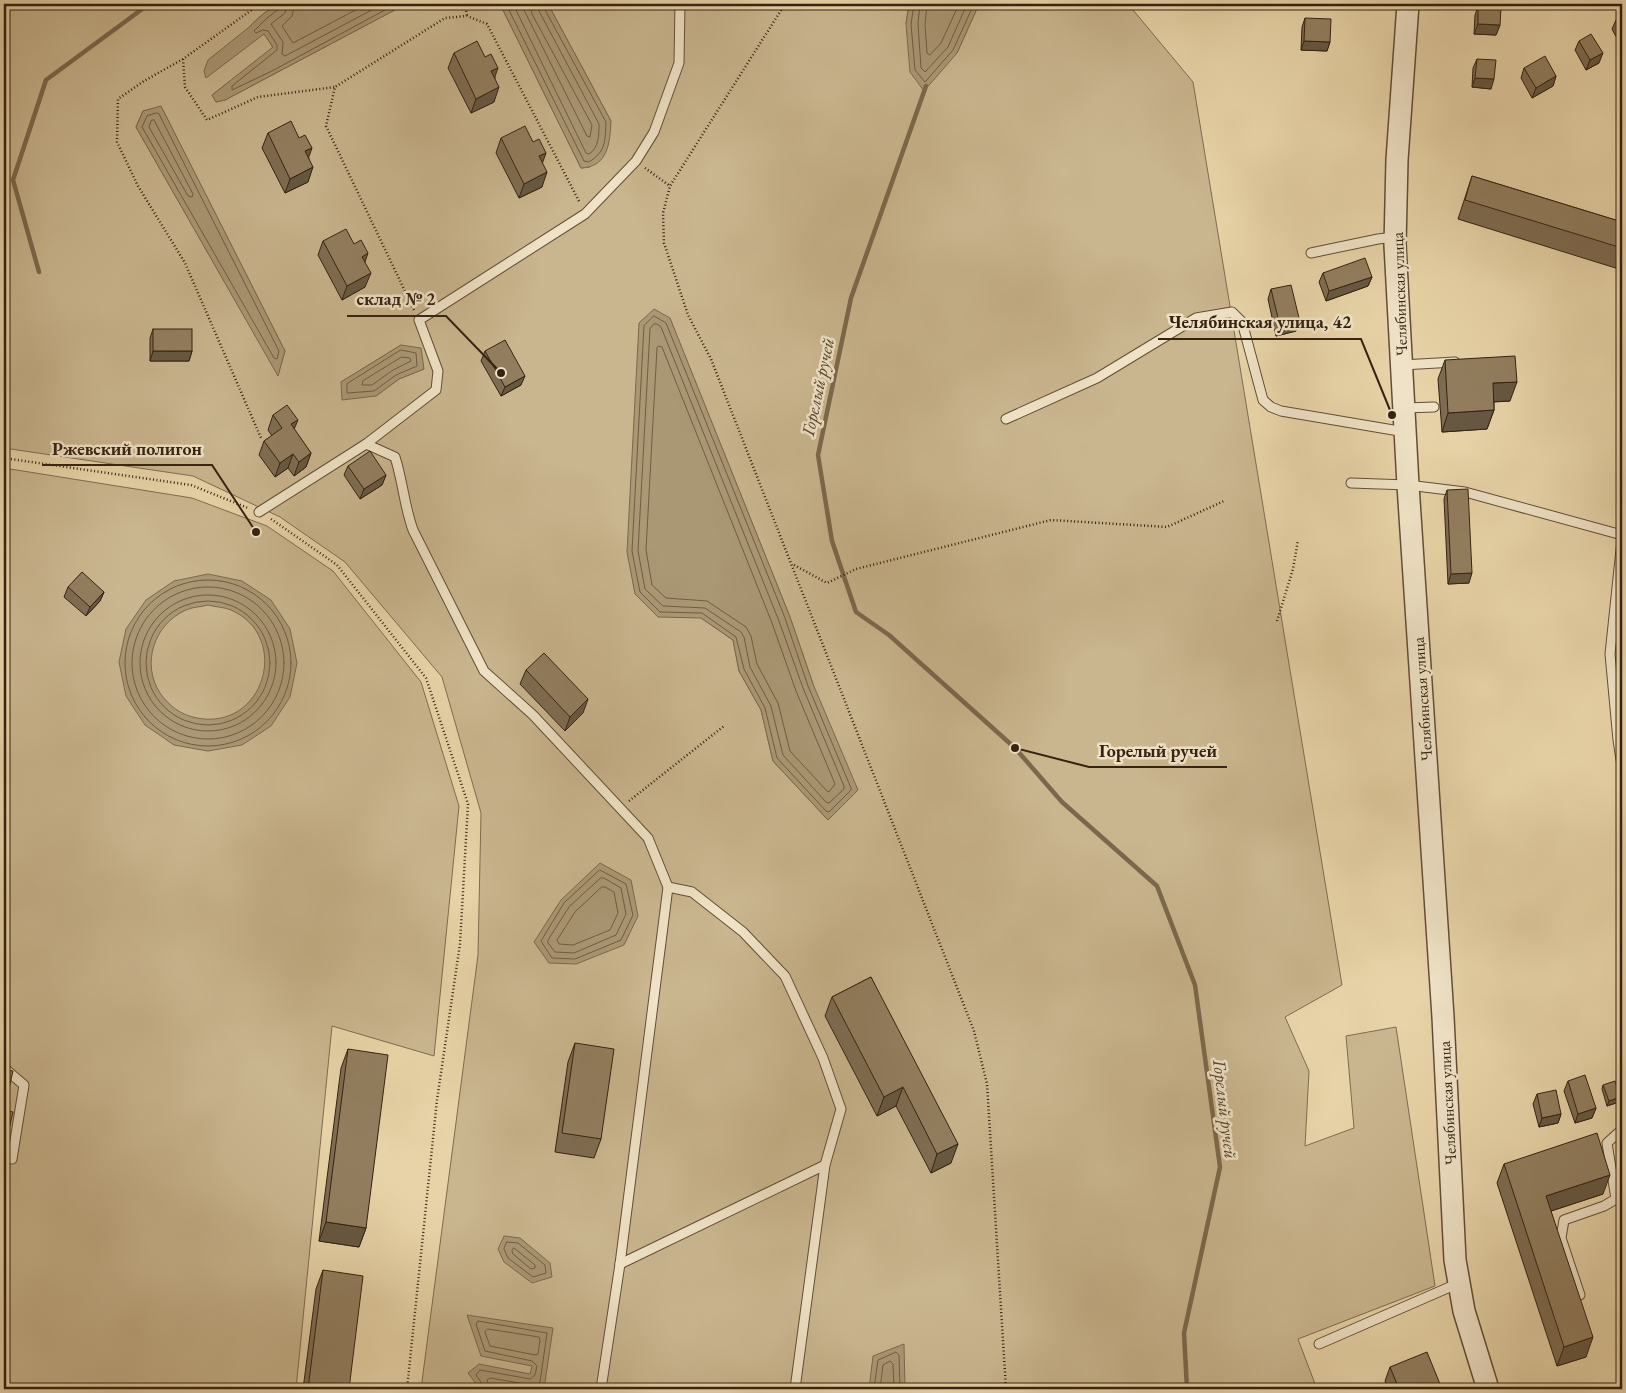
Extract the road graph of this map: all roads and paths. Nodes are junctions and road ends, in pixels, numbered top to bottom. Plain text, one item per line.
1 (260, 4) edge
2 (464, 4) edge
3 (680, 4) edge
4 (785, 4) edge
5 (1408, 4) edge
6 (467, 16) junction
7 (183, 59) junction
8 (335, 86) junction
9 (636, 161) junction
10 (670, 186) junction
11 (585, 214) junction
12 (1395, 237) junction
13 (1311, 253) dead end
14 (419, 320) junction
15 (1460, 361) edge
16 (1402, 365) junction
17 (1434, 407) dead end
18 (1404, 408) junction
19 (1006, 419) dead end
20 (1406, 432) junction
21 (261, 438) dead end
22 (366, 444) junction
23 (4, 458) edge
24 (1351, 483) dead end
25 (1408, 485) junction
26 (1224, 500) dead end
27 (259, 512) junction
28 (1622, 535) edge
29 (1298, 540) dead end
30 (1622, 540) edge
31 (792, 564) junction
32 (1277, 621) dead end
33 (724, 726) dead end
34 (1622, 766) edge
35 (620, 809) junction
36 (668, 887) junction
37 (4, 1068) edge
38 (1622, 1132) edge
39 (12, 1159) dead end
40 (825, 1165) junction
41 (620, 1264) junction
42 (1459, 1283) junction
43 (1580, 1295) edge
44 (1319, 1344) dead end
45 (407, 1389) edge
46 (601, 1389) edge
47 (795, 1389) edge
48 (1006, 1389) edge
49 (1488, 1389) edge

1 - 7 path
2 - 6 path
3 - 9 lane
4 - 10 path
5 - 12 street, Челябинская улица
6 - 8 path
6 - 11 path
7 - 8 path
7 - 21 path
8 - 14 path
9 - 10 path
9 - 11 lane
10 - 31 path
11 - 14 lane
12 - 13 lane
12 - 16 street, Челябинская улица
14 - 22 lane
15 - 16 lane
16 - 18 street, Челябинская улица
17 - 18 lane
18 - 20 street, Челябинская улица
19 - 20 lane
20 - 25 street, Челябинская улица
22 - 27 lane
22 - 35 lane
23 - 27 path
24 - 25 lane
25 - 28 lane
25 - 42 street, Челябинская улица
26 - 31 path
27 - 45 path
29 - 32 path
30 - 34 lane
31 - 48 path
33 - 35 path
35 - 36 lane
36 - 40 lane
36 - 41 lane
37 - 39 lane
38 - 43 lane
40 - 41 lane
40 - 47 lane
41 - 46 lane
42 - 44 lane
42 - 49 street, Челябинская улица

